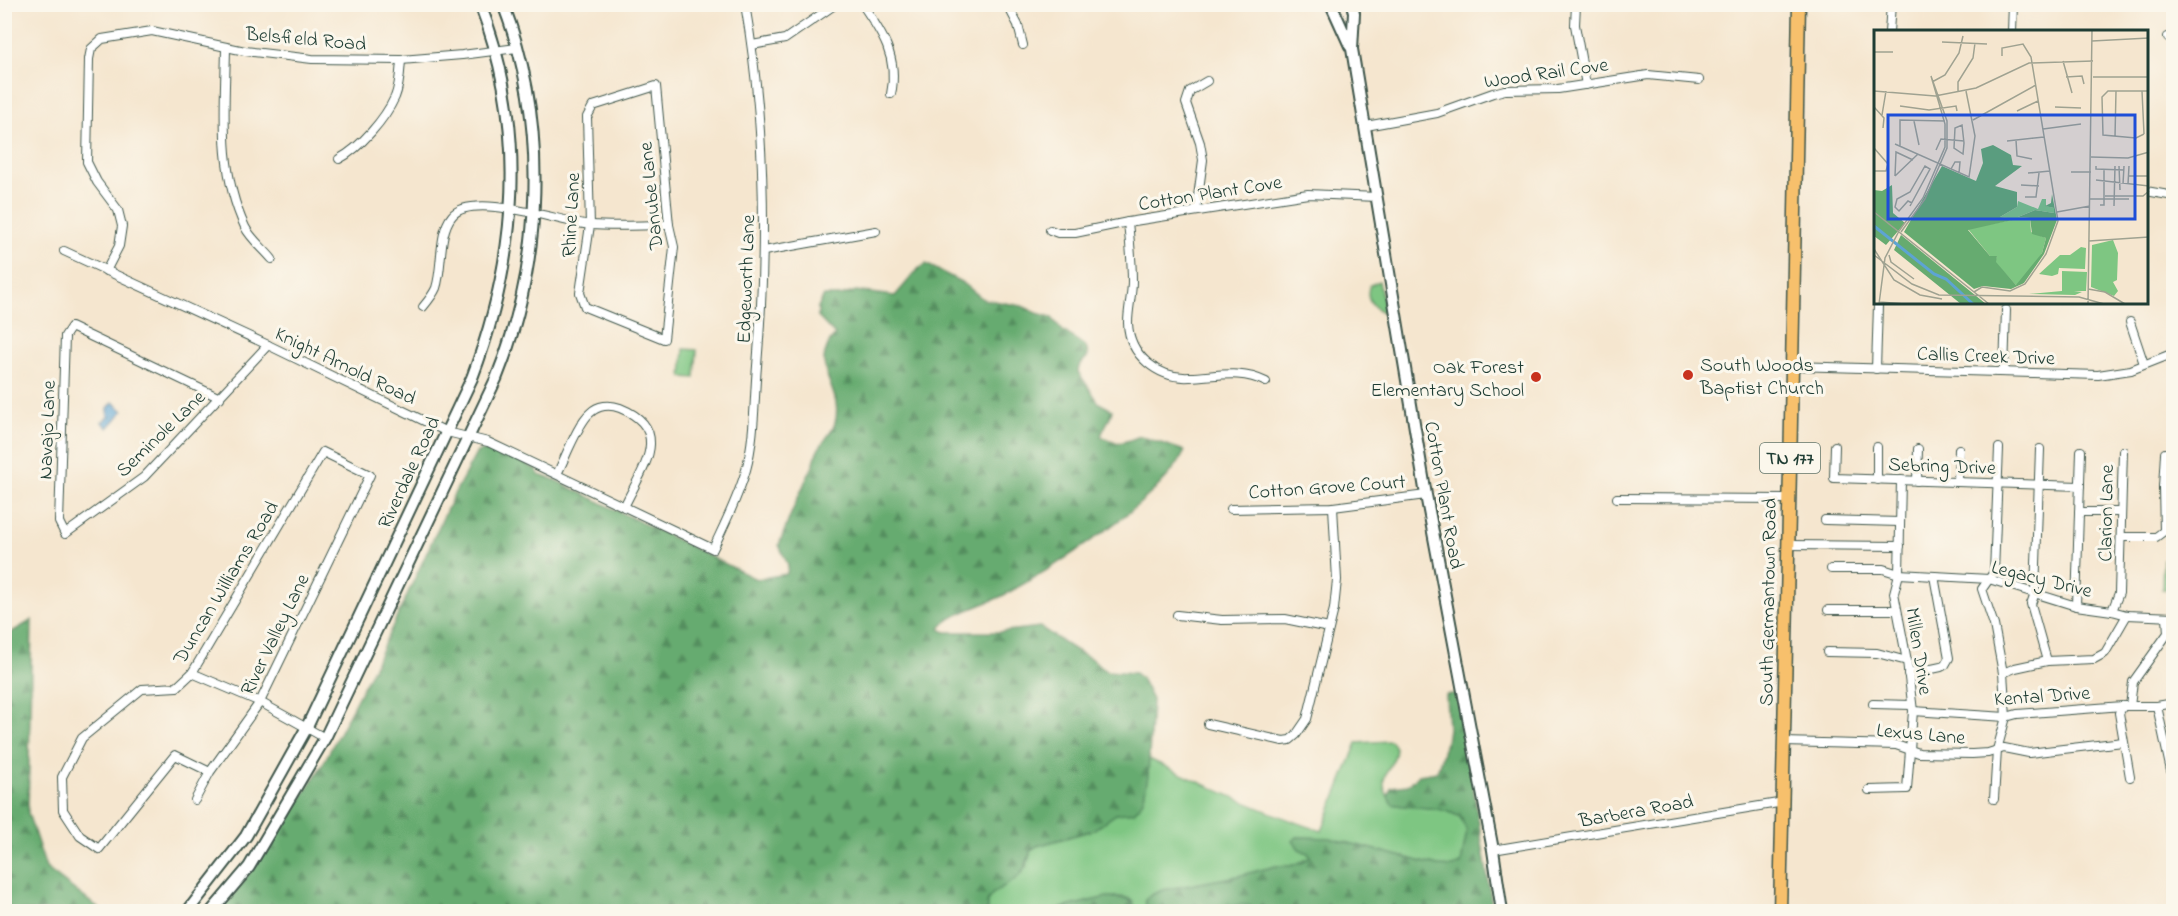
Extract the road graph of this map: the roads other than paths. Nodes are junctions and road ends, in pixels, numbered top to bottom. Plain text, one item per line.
1 (480, 4) edge
2 (504, 4) edge
3 (745, 4) edge
4 (836, 4) edge
5 (862, 4) edge
6 (1007, 4) edge
7 (1331, 4) edge
8 (1352, 4) edge
9 (1576, 4) edge
10 (1799, 4) edge
11 (1891, 4) edge
12 (2013, 4) edge
13 (1889, 30) edge
14 (2012, 30) edge
15 (752, 45) junction
16 (1023, 45) dead end
17 (226, 48) junction
18 (517, 48) junction
19 (1352, 49) junction
20 (495, 51) junction
21 (401, 60) junction
22 (1699, 80) dead end
23 (1207, 81) dead end
24 (1586, 85) junction
25 (656, 87) joint
26 (891, 94) dead end
27 (1366, 126) junction
28 (339, 159) dead end
29 (2148, 191) edge
30 (1377, 196) junction
31 (2174, 196) edge
32 (511, 209) junction
33 (1196, 211) junction
34 (532, 213) junction
35 (1128, 222) junction
36 (590, 225) junction
37 (669, 225) junction
38 (1050, 230) dead end
39 (876, 231) dead end
40 (64, 251) dead end
41 (764, 251) junction
42 (272, 259) dead end
43 (106, 271) junction
44 (1878, 305) dead end
45 (423, 307) dead end
46 (2006, 310) dead end
47 (2130, 322) dead end
48 (664, 339) joint
49 (268, 345) junction
50 (2174, 353) edge
51 (2144, 364) junction
52 (1793, 366) junction
53 (1876, 369) junction
54 (2004, 371) junction
55 (1266, 382) dead end
56 (220, 398) junction
57 (447, 432) junction
58 (468, 439) junction
59 (1835, 446) dead end
60 (1877, 447) dead end
61 (1999, 448) dead end
62 (1918, 449) dead end
63 (1959, 449) dead end
64 (2040, 449) dead end
65 (2081, 451) dead end
66 (2123, 451) dead end
67 (2165, 453) dead end
68 (557, 474) junction
69 (370, 475) joint
70 (1877, 480) junction
71 (1901, 480) junction
72 (1917, 481) junction
73 (1958, 482) junction
74 (1998, 484) junction
75 (2039, 485) junction
76 (2080, 486) junction
77 (2163, 488) junction
78 (2174, 488) edge
79 (1426, 495) junction
80 (1617, 498) dead end
81 (1788, 499) junction
82 (624, 507) junction
83 (1333, 507) junction
84 (1231, 509) dead end
85 (2079, 512) junction
86 (2121, 512) junction
87 (1825, 520) dead end
88 (1900, 522) junction
89 (2164, 531) junction
90 (2174, 531) edge
91 (65, 534) joint
92 (2121, 537) junction
93 (1788, 545) junction
94 (1900, 546) junction
95 (712, 549) joint
96 (1831, 568) dead end
97 (1899, 574) junction
98 (1934, 576) junction
99 (1989, 579) junction
100 (2035, 593) junction
101 (2076, 606) junction
102 (1828, 610) dead end
103 (1896, 610) junction
104 (2112, 611) junction
105 (1177, 615) dead end
106 (2127, 615) junction
107 (2170, 618) edge
108 (1329, 628) junction
109 (1827, 652) dead end
110 (1907, 661) junction
111 (2047, 661) junction
112 (2002, 673) junction
113 (192, 674) junction
114 (1908, 674) junction
115 (260, 702) junction
116 (2174, 703) edge
117 (1873, 704) dead end
118 (2127, 706) junction
119 (2157, 706) junction
120 (1912, 708) junction
121 (2006, 717) junction
122 (1208, 724) dead end
123 (306, 729) junction
124 (325, 738) junction
125 (1784, 742) junction
126 (2123, 742) junction
127 (1909, 749) junction
128 (1997, 750) junction
129 (2171, 771) dead end
130 (210, 772) junction
131 (2130, 777) dead end
132 (1869, 790) dead end
133 (1994, 799) dead end
134 (195, 800) dead end
135 (1784, 802) junction
136 (1493, 850) junction
137 (186, 912) edge
138 (212, 912) edge
139 (1502, 912) edge
140 (1780, 912) edge

1 - 20 street, Riverdale Road
2 - 18 street, Riverdale Road
3 - 15 street, Edgeworth Lane
4 - 15 street
5 - 26 street
6 - 16 street
7 - 19 street, Cotton Plant Road
8 - 19 street, Cotton Plant Road
9 - 24 street
10 - 52 main road, South Germantown Road / TN 177
11 - 13 street
12 - 14 street
15 - 41 street, Edgeworth Lane
17 - 21 street, Belsfield Road
17 - 42 street
17 - 43 street, Belsfield Road
18 - 20 street, Belsfield Road
18 - 34 street, Riverdale Road
19 - 27 street, Cotton Plant Road
20 - 21 street, Belsfield Road
20 - 32 street, Riverdale Road
21 - 28 street
22 - 24 street, Wood Rail Cove
23 - 33 street
24 - 27 street, Wood Rail Cove
25 - 36 street, Rhine Lane
25 - 37 street, Danube Lane
27 - 30 street, Cotton Plant Road
29 - 31 street
30 - 33 street, Cotton Plant Cove
30 - 79 street, Cotton Plant Road
32 - 34 street
32 - 45 street
32 - 57 street, Riverdale Road
33 - 35 street, Cotton Plant Cove
34 - 36 street
34 - 58 street, Riverdale Road
35 - 38 street, Cotton Plant Cove
35 - 55 street
36 - 37 street
36 - 48 street, Rhine Lane
37 - 48 street, Danube Lane
39 - 41 street
40 - 43 street, Knight Arnold Road
41 - 95 street, Edgeworth Lane
43 - 49 street, Knight Arnold Road
44 - 53 street
46 - 54 street
47 - 51 street
49 - 56 street, Seminole Lane
49 - 57 street, Knight Arnold Road
50 - 51 street, Callis Creek Drive
51 - 54 street, Callis Creek Drive
52 - 53 street, Callis Creek Drive
52 - 81 main road, South Germantown Road / TN 177
53 - 54 street, Callis Creek Drive
56 - 91 street, Seminole Lane
56 - 91 street, Navajo Lane
57 - 58 street, Knight Arnold Road
57 - 123 street, Riverdale Road
58 - 68 street, Knight Arnold Road
58 - 124 street, Riverdale Road
59 - 70 street, Sebring Drive
60 - 70 street
61 - 74 street
62 - 72 street
63 - 73 street
64 - 75 street
65 - 76 street
66 - 86 street, Clarion Lane
67 - 77 street
68 - 82 street, Knight Arnold Road
68 - 82 street
69 - 113 street, Duncan Williams Road
69 - 115 street, River Valley Lane
70 - 71 street, Sebring Drive
71 - 72 street, Sebring Drive
71 - 88 street, Millen Drive
72 - 73 street, Sebring Drive
73 - 74 street, Sebring Drive
74 - 75 street, Sebring Drive
74 - 99 street
75 - 76 street, Sebring Drive
75 - 100 street
76 - 85 street
77 - 78 street
77 - 89 street
79 - 83 street, Cotton Grove Court
79 - 136 street, Cotton Plant Road
80 - 81 street
81 - 93 main road, South Germantown Road / TN 177
82 - 95 street, Knight Arnold Road
83 - 84 street, Cotton Grove Court
83 - 108 street
85 - 86 street
85 - 101 street
86 - 92 street, Clarion Lane
87 - 88 street
88 - 94 street, Millen Drive
89 - 90 street
89 - 92 street
92 - 104 street, Clarion Lane
93 - 94 street
93 - 125 main road, South Germantown Road / TN 177
94 - 97 street, Millen Drive
96 - 97 street, Legacy Drive
97 - 98 street, Legacy Drive
97 - 103 street, Millen Drive
98 - 99 street, Legacy Drive
98 - 114 street
99 - 100 street, Legacy Drive
99 - 112 street
100 - 101 street, Legacy Drive
100 - 111 street
101 - 104 street, Legacy Drive
102 - 103 street
103 - 110 street, Millen Drive
104 - 106 street, Legacy Drive
105 - 108 street
106 - 107 street, Legacy Drive
106 - 111 street
107 - 118 street
108 - 122 street
109 - 110 street
110 - 114 street, Millen Drive
111 - 112 street
112 - 121 street
113 - 115 street
113 - 130 street, Duncan Williams Road
114 - 120 street, Millen Drive
115 - 123 street
115 - 130 street, River Valley Lane
116 - 119 street, Kental Drive
117 - 120 street, Kental Drive
118 - 119 street, Kental Drive
118 - 121 street, Kental Drive
118 - 126 street
119 - 129 street
120 - 121 street, Kental Drive
120 - 127 street, Millen Drive
121 - 128 street
123 - 124 street
123 - 137 street, Riverdale Road
124 - 138 street, Riverdale Road
125 - 127 street, Lexus Lane
125 - 135 main road, South Germantown Road / TN 177
126 - 128 street, Lexus Lane
126 - 131 street
127 - 128 street, Lexus Lane
127 - 132 street, Millen Drive
128 - 133 street
130 - 134 street, River Valley Lane
135 - 136 street, Barbera Road
135 - 140 main road, South Germantown Road / TN 177
136 - 139 street, Cotton Plant Road

